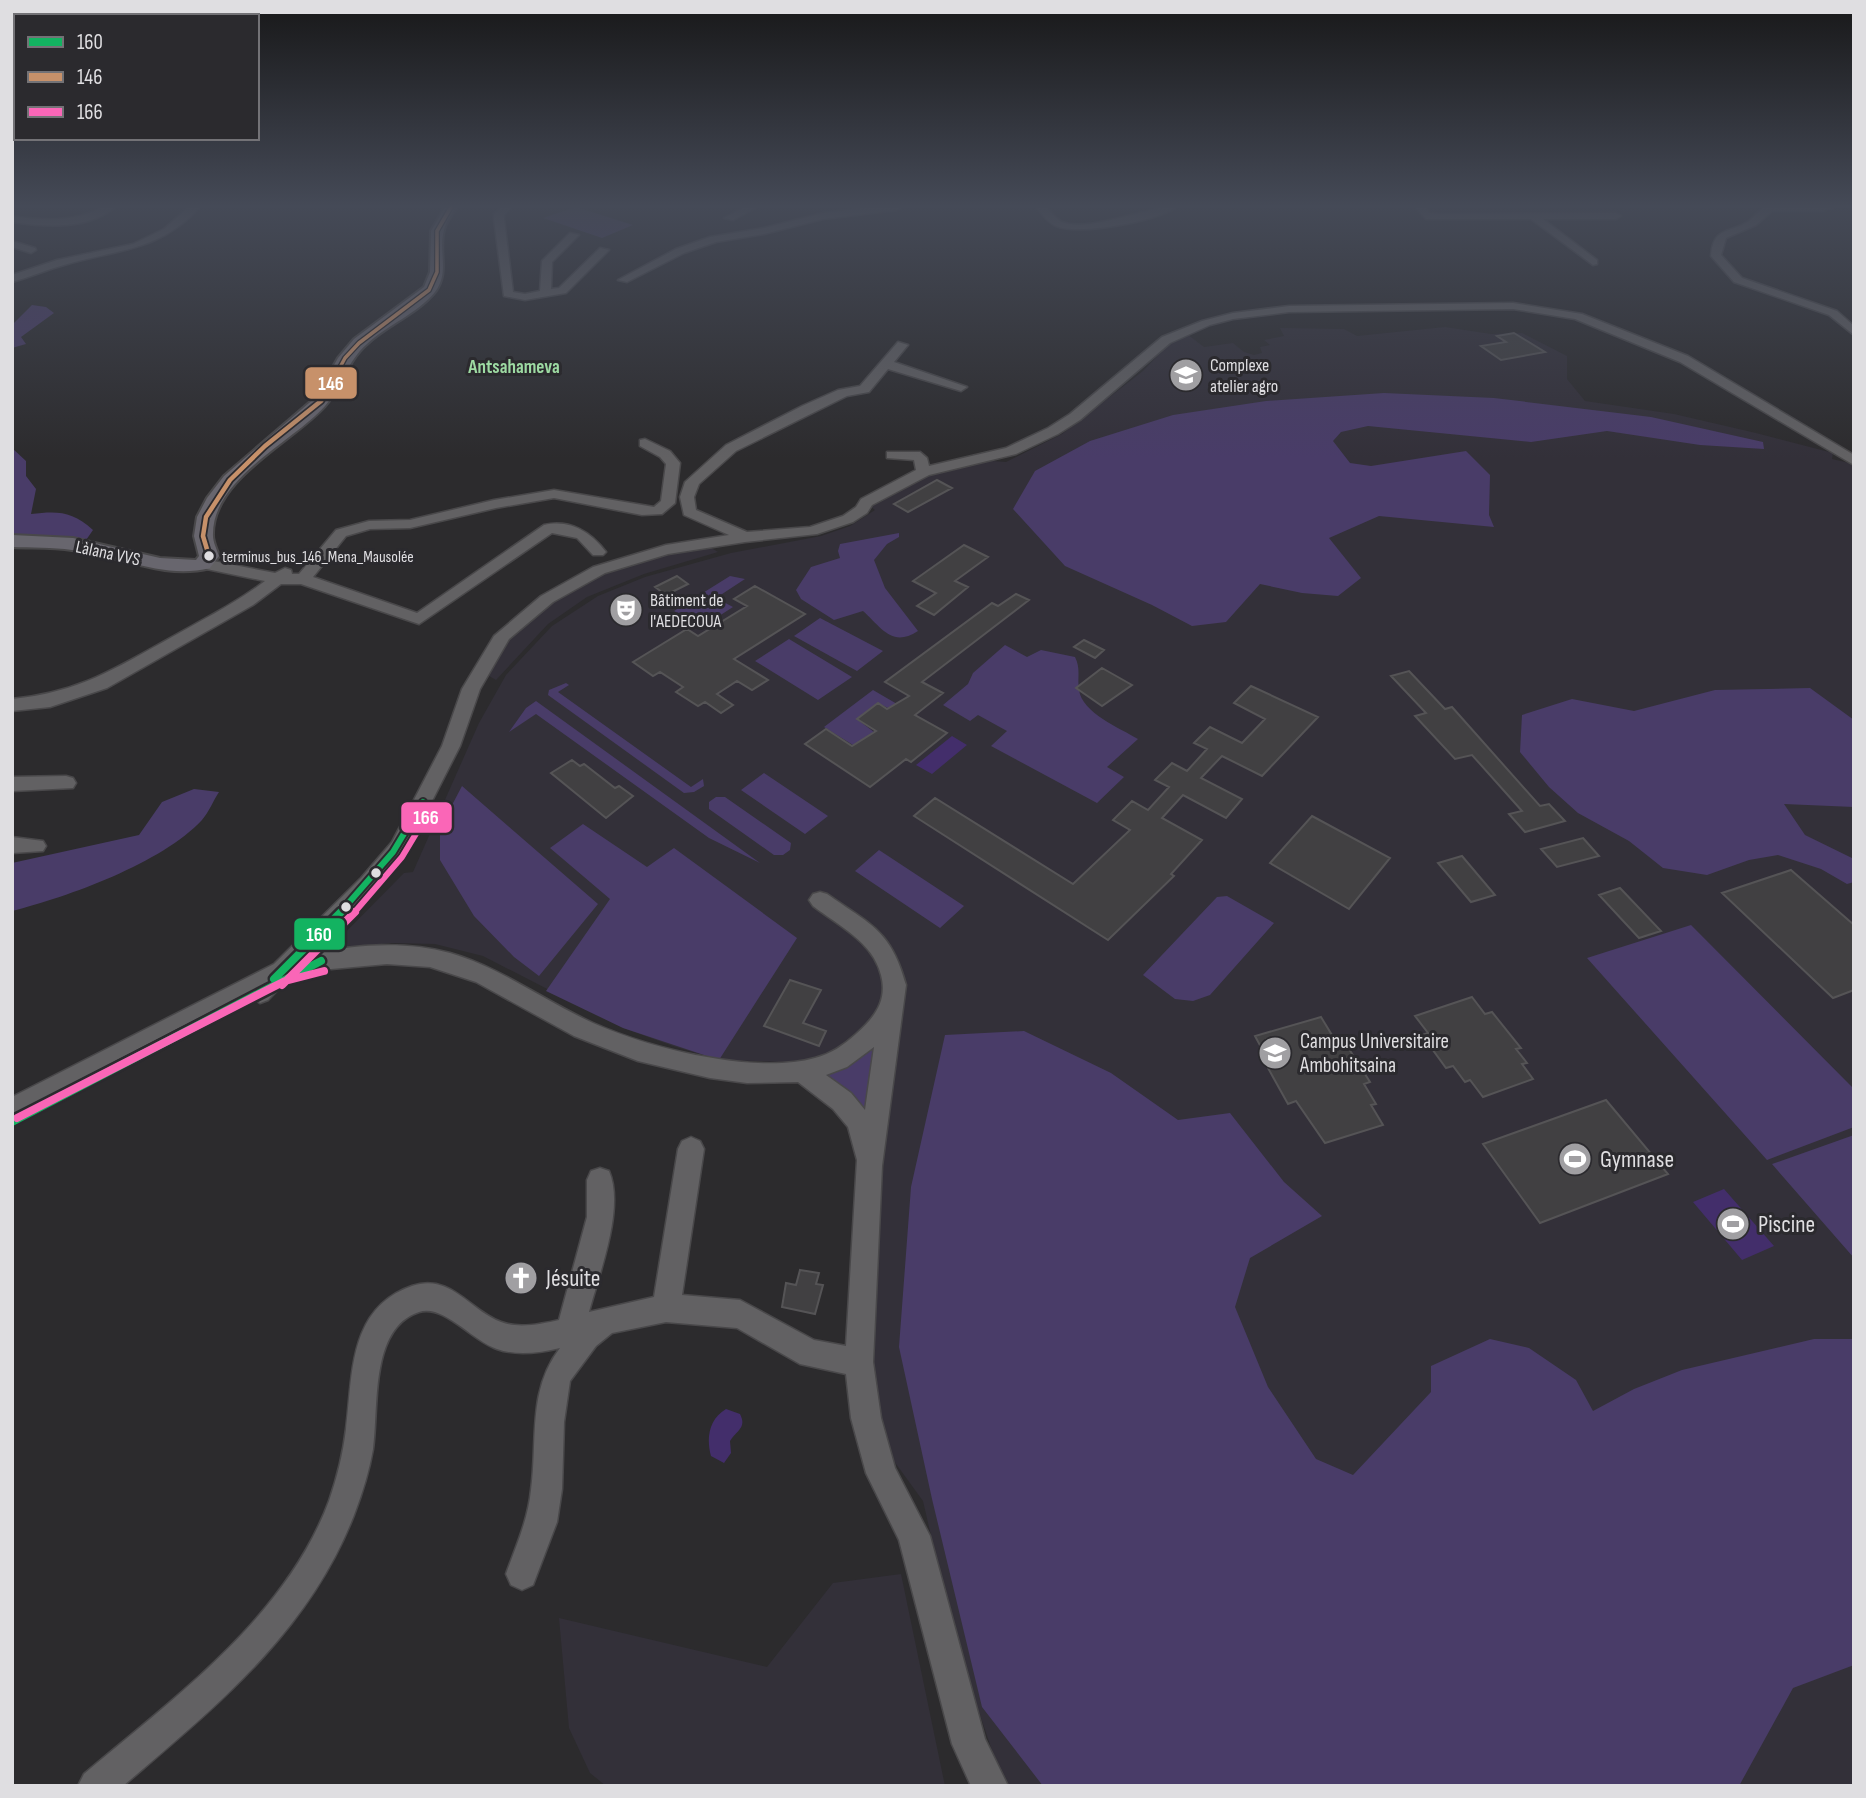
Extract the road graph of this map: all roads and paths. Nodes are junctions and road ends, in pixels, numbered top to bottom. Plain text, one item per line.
1 (426, 291) edge
2 (508, 291) edge
3 (562, 291) edge
4 (1769, 291) edge
5 (545, 293) joint
6 (1854, 332) edge
7 (902, 345) dead end
8 (886, 364) junction
9 (961, 387) dead end
10 (645, 443) dead end
11 (892, 455) dead end
12 (1854, 461) edge
13 (924, 472) junction
14 (745, 537) junction
15 (12, 541) edge
16 (597, 552) dead end
17 (206, 560) junction
18 (250, 573) junction
19 (280, 579) junction
20 (303, 579) junction
21 (247, 603) junction
22 (12, 705) edge
23 (66, 783) dead end
24 (12, 784) edge
25 (12, 845) edge
26 (36, 846) dead end
27 (820, 900) dead end
28 (321, 961) junction
29 (281, 971) junction
30 (260, 993) junction
31 (892, 1009) junction
32 (803, 1072) junction
33 (12, 1109) edge
34 (12, 1122) edge
35 (691, 1149) dead end
36 (869, 1166) junction
37 (600, 1180) dead end
38 (666, 1308) junction
39 (606, 1320) junction
40 (570, 1331) junction
41 (859, 1362) junction
42 (522, 1574) dead end
43 (96, 1786) edge
44 (990, 1786) edge

1 - 17 main road
2 - 5 street
3 - 5 street
4 - 6 street
7 - 8 street
8 - 9 street
8 - 14 street
10 - 20 street
11 - 13 street
12 - 13 street
13 - 14 street
14 - 29 street
15 - 17 main road, Làlana VVS
16 - 20 street
17 - 18 street
17 - 19 street
18 - 19 street
18 - 21 street
19 - 20 street
19 - 21 street
21 - 22 street
23 - 24 street
25 - 26 street
27 - 31 street
28 - 29 street
28 - 30 street
28 - 32 street
29 - 30 street
29 - 33 street
30 - 34 street
31 - 32 street
31 - 36 street
32 - 36 street
35 - 38 street
36 - 41 street
37 - 40 street
38 - 39 street
38 - 41 street
39 - 40 street
39 - 42 street
40 - 43 street
41 - 44 street

